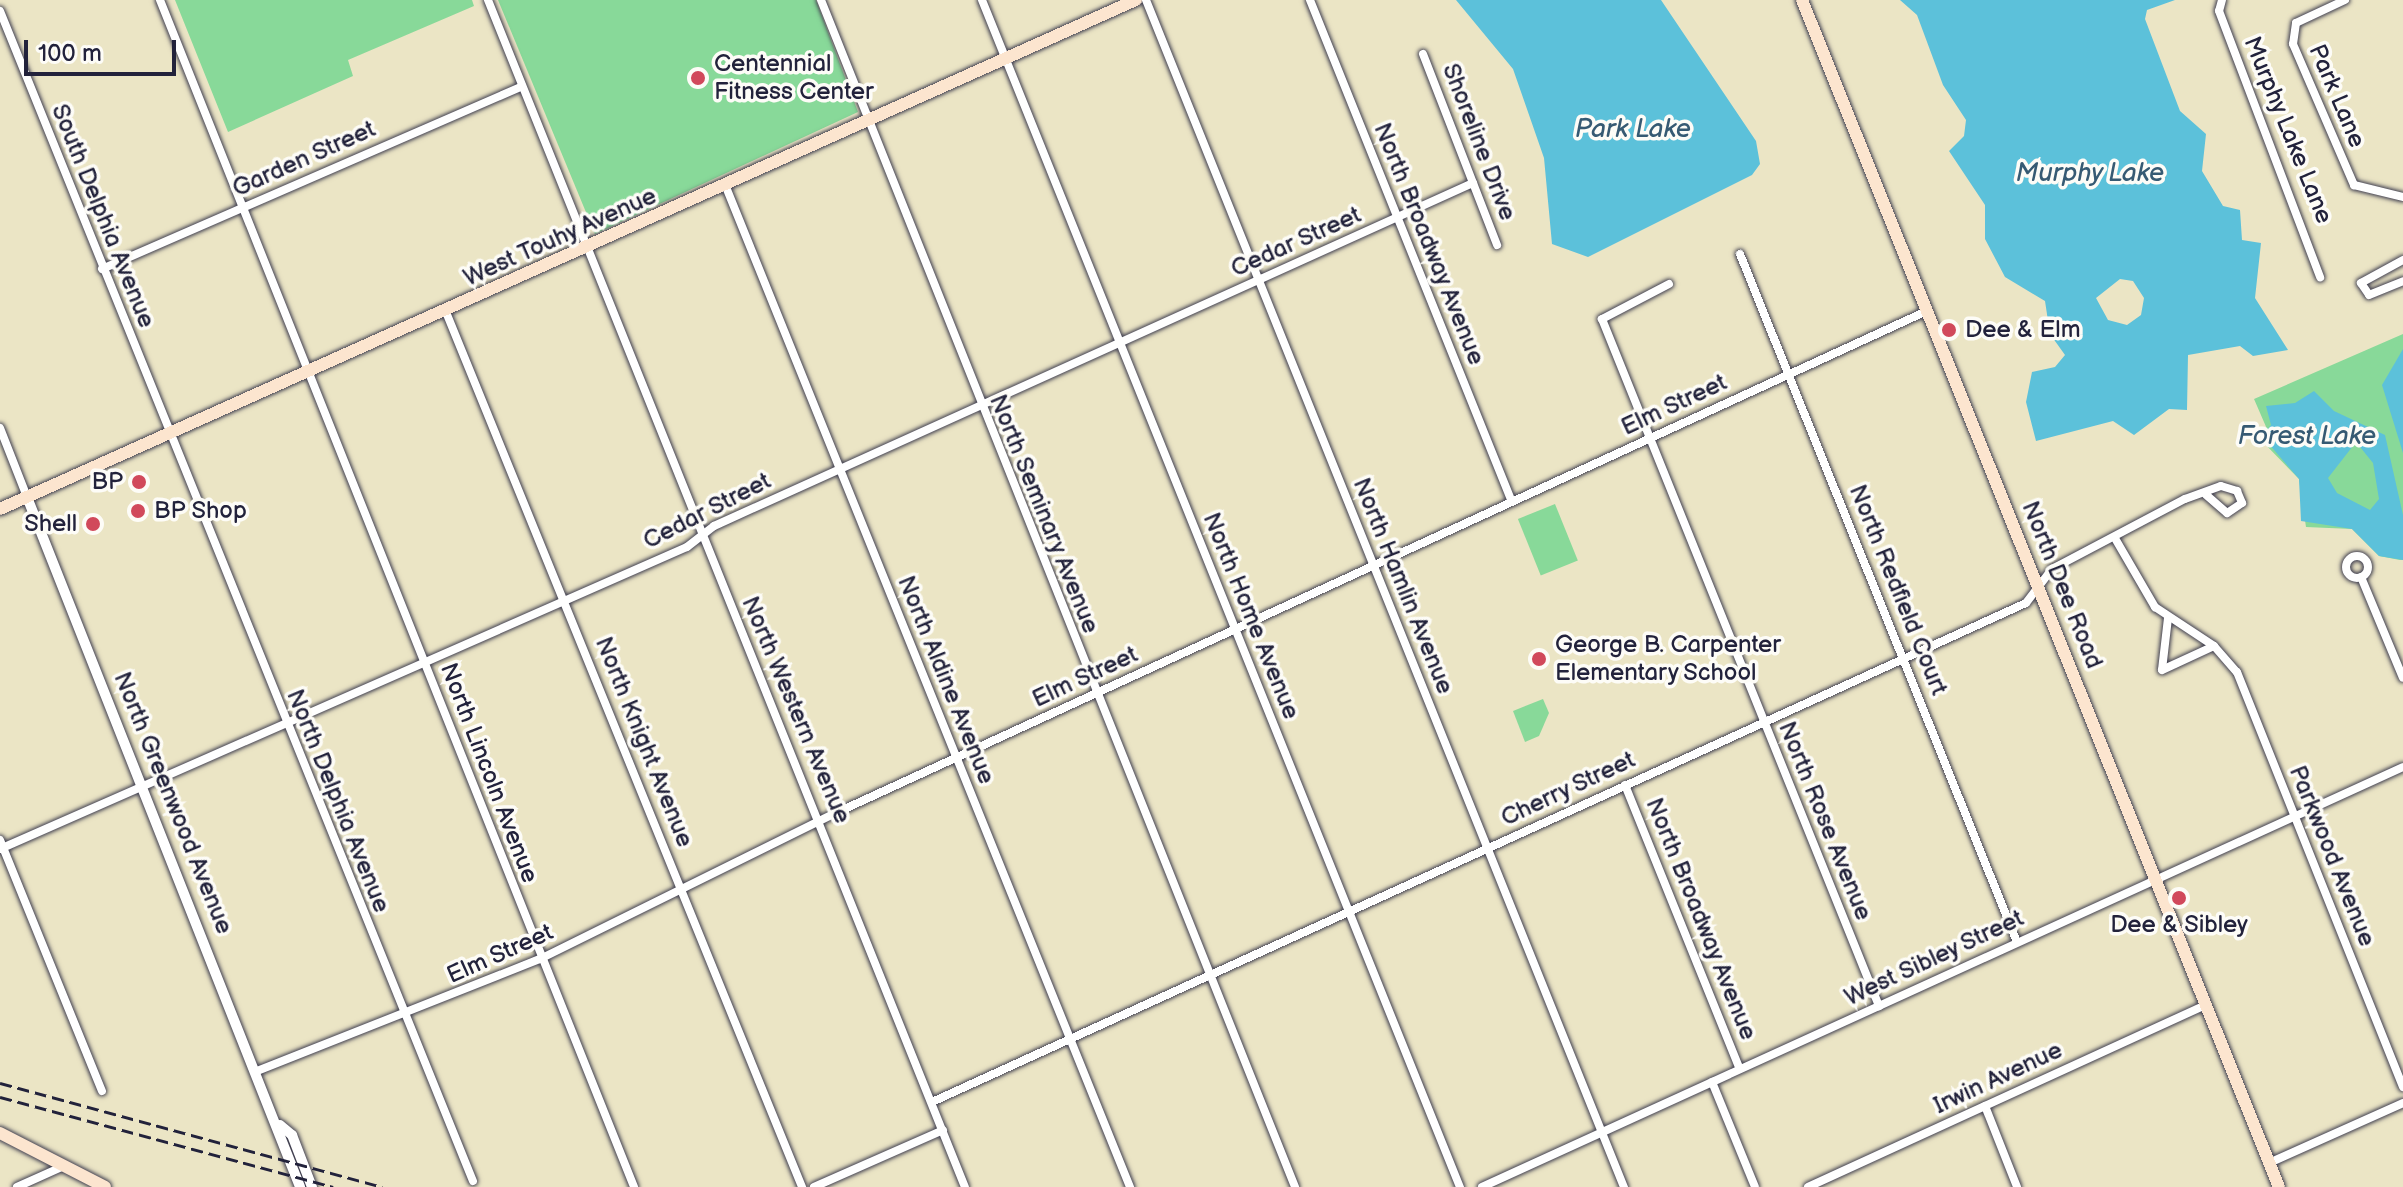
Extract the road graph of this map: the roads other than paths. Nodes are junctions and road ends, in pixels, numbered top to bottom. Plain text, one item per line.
1 (160, 0) edge
2 (488, 0) edge
3 (821, 0) edge
4 (982, 0) edge
5 (1136, 0) edge
6 (1146, 0) edge
7 (1310, 0) edge
8 (1802, 0) edge
9 (2222, 0) edge
10 (2345, 0) edge
11 (0, 11) edge
12 (1423, 54) dead end
13 (1006, 59) junction
14 (522, 86) junction
15 (869, 122) junction
16 (1473, 183) junction
17 (726, 187) junction
18 (2403, 197) edge
19 (242, 207) junction
20 (1398, 218) junction
21 (1497, 245) dead end
22 (588, 250) junction
23 (1740, 254) dead end
24 (2403, 260) edge
25 (102, 269) junction
26 (2320, 277) dead end
27 (1258, 281) junction
28 (2403, 281) edge
29 (1669, 284) dead end
30 (1927, 311) junction
31 (446, 312) junction
32 (1120, 344) junction
33 (308, 373) junction
34 (1789, 374) junction
35 (980, 407) junction
36 (0, 428) edge
37 (170, 434) junction
38 (1650, 438) junction
39 (839, 469) junction
40 (2206, 495) dead end
41 (27, 497) junction
42 (1512, 502) junction
43 (0, 509) edge
44 (701, 535) junction
45 (2116, 540) junction
46 (1373, 566) junction
47 (2361, 577) dead end
48 (2039, 587) junction
49 (565, 601) junction
50 (2168, 618) junction
51 (1235, 629) junction
52 (2214, 646) junction
53 (1904, 658) junction
54 (424, 663) junction
55 (2403, 678) edge
56 (1095, 694) junction
57 (1764, 722) junction
58 (284, 724) junction
59 (956, 758) junction
60 (2403, 767) edge
61 (145, 785) junction
62 (1625, 785) junction
63 (2295, 816) junction
64 (822, 825) junction
65 (1, 846) edge
66 (1486, 849) junction
67 (2156, 879) junction
68 (683, 892) junction
69 (1348, 912) junction
70 (2017, 942) junction
71 (540, 959) junction
72 (1210, 975) junction
73 (2205, 1005) junction
74 (1879, 1006) junction
75 (404, 1018) junction
76 (1071, 1039) junction
77 (1740, 1069) junction
78 (257, 1071) junction
79 (1712, 1082) junction
80 (2403, 1087) edge
81 (102, 1091) dead end
82 (932, 1102) junction
83 (2403, 1103) edge
84 (1985, 1106) junction
85 (280, 1125) junction
86 (943, 1130) junction
87 (0, 1133) edge
88 (1601, 1133) junction
89 (70, 1163) junction
90 (2269, 1163) junction
91 (473, 1181) dead end
92 (17, 1187) edge
93 (105, 1187) edge
94 (300, 1187) edge
95 (312, 1187) edge
96 (634, 1187) edge
97 (802, 1187) edge
98 (814, 1187) edge
99 (965, 1187) edge
100 (1130, 1187) edge
101 (1295, 1187) edge
102 (1460, 1187) edge
103 (1482, 1187) edge
104 (1624, 1187) edge
105 (1755, 1187) edge
106 (1808, 1187) edge
107 (2017, 1187) edge
108 (2279, 1187) edge

1 - 19 street, North Lincoln Avenue
2 - 14 street, North Western Avenue
3 - 15 street, North Seminary Avenue
4 - 13 street, North Home Avenue
5 - 13 main road, West Touhy Avenue
6 - 27 street, North Hamlin Avenue
7 - 20 street, North Broadway Avenue
8 - 30 main road, North Dee Road
9 - 26 street, Murphy Lake Lane
10 - 18 street, Park Lane
11 - 25 street, South Delphia Avenue
12 - 16 street, Shoreline Drive
13 - 15 main road, West Touhy Avenue
13 - 32 street, North Home Avenue
14 - 19 street, Garden Street
14 - 22 street, North Western Avenue
15 - 17 main road, West Touhy Avenue
15 - 35 street, North Seminary Avenue
16 - 20 street, Cedar Street
16 - 21 street, Shoreline Drive
17 - 22 main road, West Touhy Avenue
17 - 39 street, North Aldine Avenue
19 - 25 street, Garden Street
19 - 33 street, North Lincoln Avenue
20 - 27 street, Cedar Street
20 - 42 street, North Broadway Avenue
22 - 31 main road, West Touhy Avenue
22 - 44 street, North Western Avenue
23 - 34 street, North Redfield Court
24 - 28 street
25 - 37 street, South Delphia Avenue
27 - 32 street, Cedar Street
27 - 46 street, North Hamlin Avenue
29 - 38 street, North Rose Avenue
30 - 34 street, Elm Street
30 - 48 main road, North Dee Road
31 - 33 main road, West Touhy Avenue
31 - 49 street, North Knight Avenue
32 - 35 street, Cedar Street
32 - 51 street, North Home Avenue
33 - 37 main road, West Touhy Avenue
33 - 54 street, North Lincoln Avenue
34 - 38 street, Elm Street
34 - 53 street, North Redfield Court
35 - 39 street, Cedar Street
35 - 56 street, North Seminary Avenue
36 - 41 street
37 - 41 main road, West Touhy Avenue
37 - 58 street, North Delphia Avenue
38 - 42 street, Elm Street
38 - 57 street, North Rose Avenue
39 - 44 street, Cedar Street
39 - 59 street, North Aldine Avenue
40 - 45 street, Cherry Street
41 - 43 main road, West Touhy Avenue
41 - 61 street, North Greenwood Avenue
42 - 46 street, Elm Street
44 - 49 street, Cedar Street
44 - 64 street, North Western Avenue
45 - 48 street, Cherry Street
45 - 50 street, Parkwood Avenue
46 - 51 street, Elm Street
46 - 66 street, North Hamlin Avenue
47 - 55 street
48 - 53 street, Cherry Street
48 - 67 main road, North Dee Road
49 - 54 street, Cedar Street
49 - 68 street, North Knight Avenue
50 - 52 street, Parkwood Avenue
50 - 52 street
51 - 56 street, Elm Street
51 - 69 street, North Home Avenue
52 - 63 street, Parkwood Avenue
53 - 57 street, Cherry Street
53 - 70 street, North Redfield Court
54 - 58 street, Cedar Street
54 - 71 street, North Lincoln Avenue
56 - 59 street, Elm Street
56 - 72 street, North Seminary Avenue
57 - 62 street, Cherry Street
57 - 74 street, North Rose Avenue
58 - 61 street, Cedar Street
58 - 75 street, North Delphia Avenue
59 - 64 street, Elm Street
59 - 76 street, North Aldine Avenue
60 - 63 street, West Sibley Street
61 - 65 street, Cedar Street
61 - 78 street, North Greenwood Avenue
62 - 66 street, Cherry Street
62 - 77 street, North Broadway Avenue
63 - 67 street, West Sibley Street
63 - 80 street, Parkwood Avenue
64 - 68 street, Elm Street
64 - 82 street, North Western Avenue
65 - 81 street
66 - 69 street, Cherry Street
66 - 88 street, North Hamlin Avenue
67 - 70 street, West Sibley Street
67 - 73 main road, North Dee Road
68 - 71 street, Elm Street
68 - 97 street, North Knight Avenue
69 - 72 street, Cherry Street
69 - 102 street, North Home Avenue
70 - 74 street, West Sibley Street
71 - 75 street, Elm Street
71 - 96 street, North Lincoln Avenue
72 - 76 street, Cherry Street
72 - 101 street, North Seminary Avenue
73 - 84 street, Irwin Avenue
73 - 90 main road, North Dee Road
74 - 77 street, West Sibley Street
75 - 78 street, Elm Street
75 - 91 street, North Delphia Avenue
76 - 82 street, Cherry Street
76 - 100 street, North Aldine Avenue
77 - 79 street, West Sibley Street
78 - 85 street, North Greenwood Avenue
79 - 88 street, West Sibley Street
79 - 105 street
82 - 86 street, North Western Avenue
83 - 90 street
84 - 106 street, Irwin Avenue
84 - 107 street
85 - 94 street, North Greenwood Avenue
85 - 95 street, North Greenwood Avenue
86 - 98 street
86 - 99 street, North Western Avenue
87 - 89 main road
88 - 103 street, West Sibley Street
88 - 104 street, North Hamlin Avenue
89 - 92 street
89 - 93 main road
90 - 108 main road, North Dee Road

